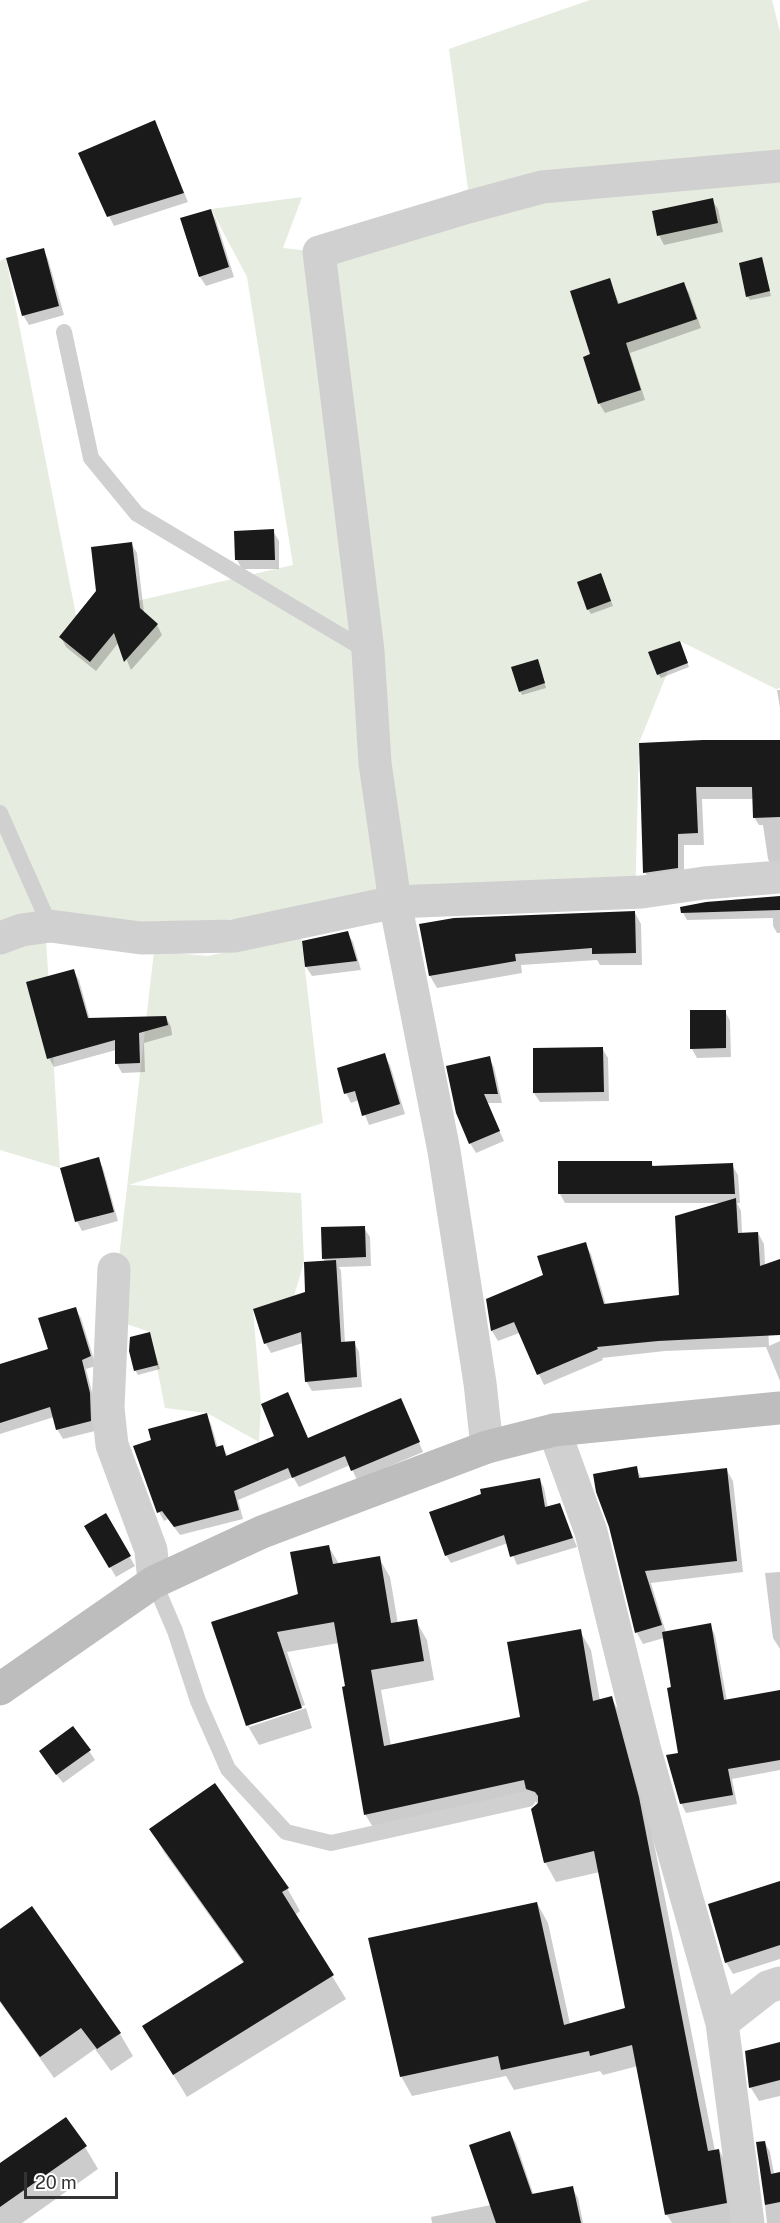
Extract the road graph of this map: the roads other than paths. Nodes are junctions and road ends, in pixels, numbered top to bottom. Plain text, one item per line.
1 (780, 166) edge
2 (64, 332) dead end
3 (368, 651) junction
4 (0, 813) edge
5 (780, 877) edge
6 (395, 902) junction
7 (50, 926) junction
8 (0, 938) edge
9 (114, 1269) dead end
10 (780, 1408) edge
11 (554, 1430) junction
12 (487, 1447) junction
13 (154, 1582) junction
14 (0, 1689) edge
15 (528, 1799) dead end
16 (780, 1983) edge
17 (722, 2023) junction
18 (748, 2223) edge

1 - 3 street
2 - 3 lane
3 - 6 street
4 - 7 lane
5 - 6 street
6 - 7 street
6 - 12 street
7 - 8 street
9 - 13 street
10 - 11 main road
11 - 12 main road
11 - 17 street
12 - 13 main road
13 - 14 main road
13 - 15 lane
16 - 17 street
17 - 18 street

